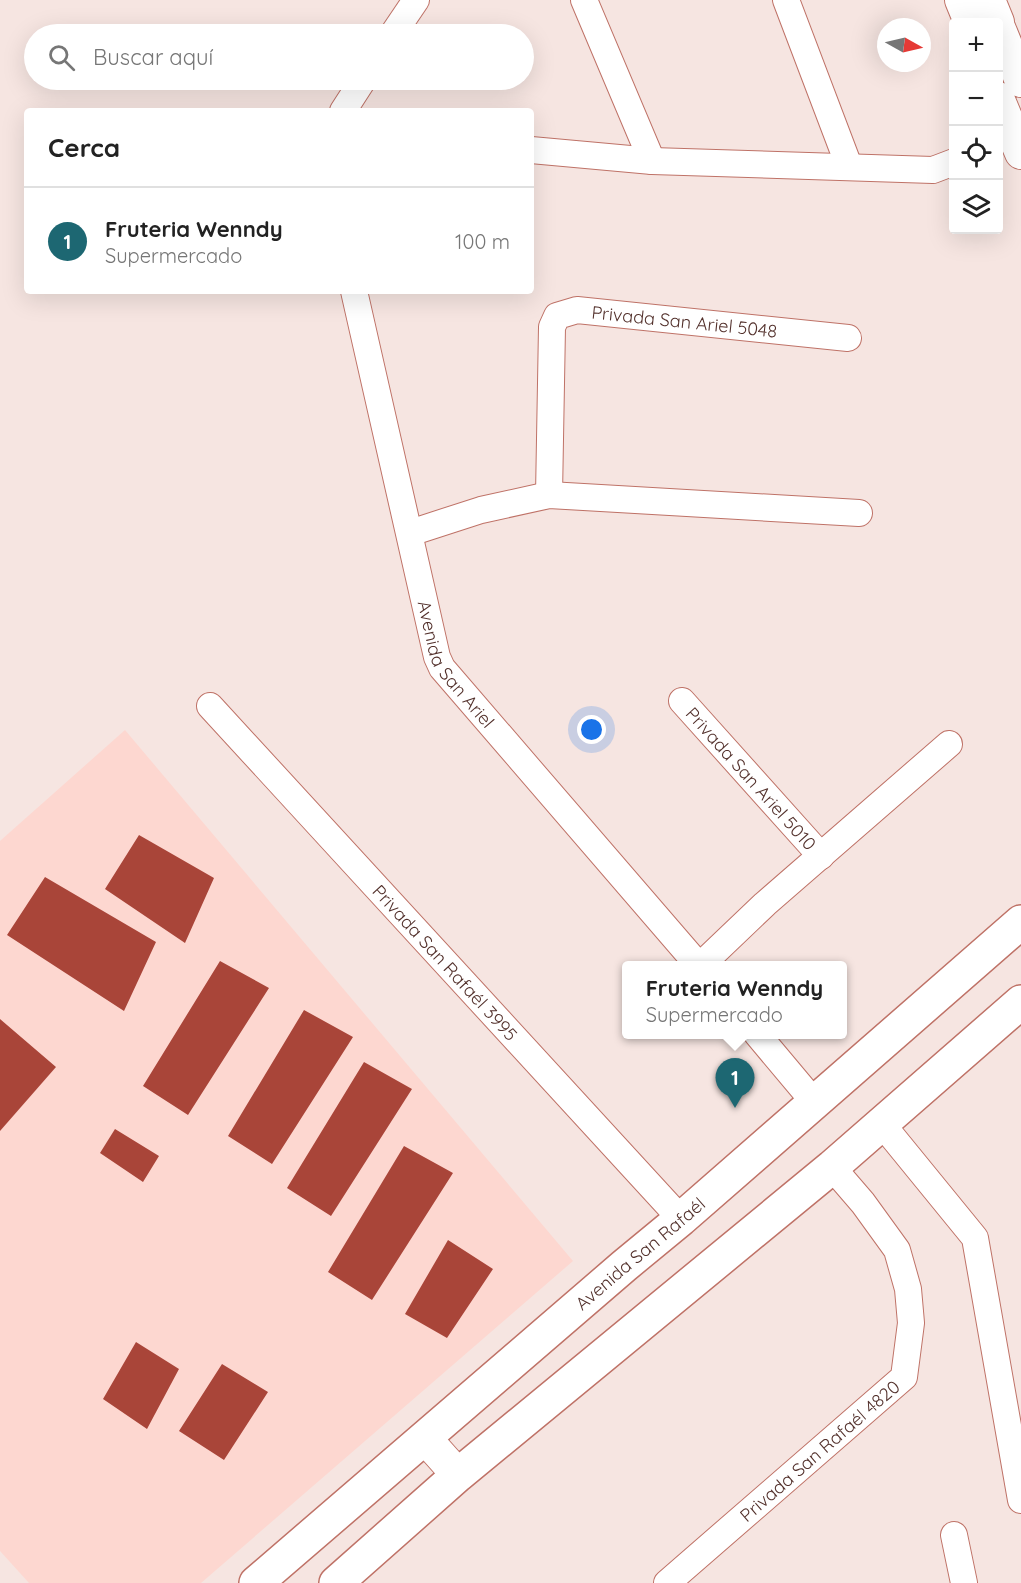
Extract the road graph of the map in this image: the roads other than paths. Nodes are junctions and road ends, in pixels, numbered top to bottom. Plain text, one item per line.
1 (416, 0) edge
2 (584, 0) edge
3 (786, 0) edge
4 (961, 0) edge
5 (989, 0) edge
6 (968, 18) edge
7 (996, 18) edge
8 (400, 24) edge
9 (1003, 36) edge
10 (1021, 81) edge
11 (357, 90) edge
12 (345, 108) edge
13 (1003, 110) edge
14 (1014, 143) edge
15 (534, 150) edge
16 (652, 161) junction
17 (949, 164) edge
18 (849, 166) junction
19 (355, 294) edge
20 (848, 338) dead end
21 (549, 495) junction
22 (859, 513) dead end
23 (410, 533) junction
24 (682, 701) dead end
25 (210, 706) dead end
26 (949, 744) dead end
27 (820, 856) junction
28 (1021, 921) edge
29 (696, 961) edge
30 (705, 961) edge
31 (1021, 1002) edge
32 (760, 1039) edge
33 (814, 1102) junction
34 (882, 1124) junction
35 (832, 1167) junction
36 (681, 1219) junction
37 (425, 1438) junction
38 (458, 1475) junction
39 (1021, 1500) edge
40 (954, 1535) dead end
41 (256, 1583) edge
42 (336, 1583) edge
43 (667, 1583) edge
44 (964, 1583) edge

1 - 8 street
2 - 16 street
3 - 18 street
4 - 6 street
5 - 7 street
9 - 10 street
11 - 12 street
13 - 14 street
15 - 16 street
16 - 18 street
17 - 18 street
19 - 23 street, Avenida San Ariel
20 - 21 street, Privada San Ariel 5048
21 - 22 street
21 - 23 street
23 - 29 street, Avenida San Ariel
24 - 27 street, Privada San Ariel 5010
25 - 36 street, Privada San Rafaél 3995
26 - 27 street, Privada San Ariel 5010
27 - 30 street, Privada San Ariel 5010
28 - 33 main road, Avenida San Rafaél
31 - 34 main road
32 - 33 street
33 - 36 main road, Avenida San Rafaél
34 - 35 main road
34 - 39 street
35 - 38 main road
35 - 43 street, Privada San Rafaél 4820
36 - 37 main road, Avenida San Rafaél
37 - 38 street
37 - 41 main road, Avenida San Rafaél
38 - 42 main road
40 - 44 street

